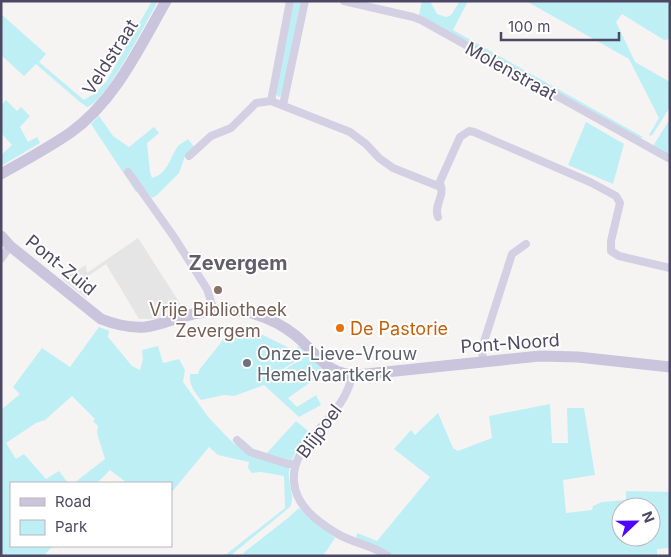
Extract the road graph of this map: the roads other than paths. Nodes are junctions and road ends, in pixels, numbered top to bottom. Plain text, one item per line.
1 (166, 1) edge
2 (290, 1) edge
3 (305, 1) edge
4 (344, 1) edge
5 (271, 101) junction
6 (283, 104) junction
7 (189, 156) dead end
8 (670, 159) edge
9 (128, 172) dead end
10 (1, 174) edge
11 (440, 182) junction
12 (438, 217) dead end
13 (1, 236) edge
14 (526, 244) dead end
15 (10, 246) junction
16 (1, 259) edge
17 (670, 268) edge
18 (214, 311) junction
19 (483, 362) junction
20 (670, 367) edge
21 (352, 375) junction
22 (237, 440) dead end
23 (294, 464) junction
24 (388, 556) edge

1 - 10 street, Veldstraat
2 - 5 street
3 - 6 street
4 - 8 street, Molenstraat
5 - 6 street
5 - 7 street
6 - 11 street
9 - 18 street
11 - 12 street
11 - 17 street
13 - 15 street, Pont-Zuid
14 - 19 street
15 - 16 street
15 - 18 street, Pont-Zuid
18 - 21 street, Pont-Zuid
19 - 20 street, Pont-Noord
19 - 21 street, Pont-Noord
21 - 23 street, Blijpoel
22 - 23 street
23 - 24 street, Blijpoel

